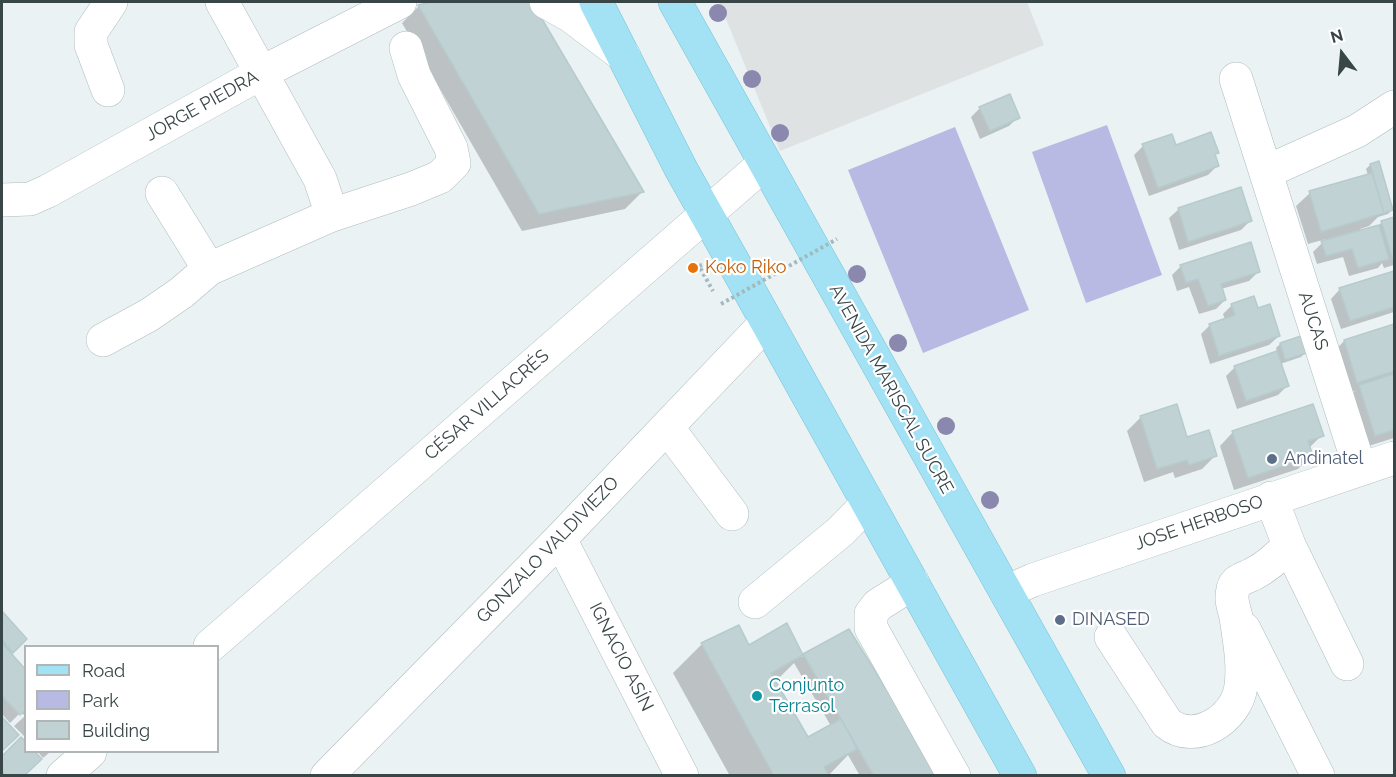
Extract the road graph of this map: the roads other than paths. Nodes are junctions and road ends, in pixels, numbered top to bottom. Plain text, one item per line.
1 (111, 2) edge
2 (222, 2) edge
3 (400, 2) edge
4 (546, 2) edge
5 (596, 2) edge
6 (675, 2) edge
7 (406, 48) dead end
8 (624, 56) junction
9 (263, 72) junction
10 (1236, 79) dead end
11 (108, 90) dead end
12 (1395, 107) edge
13 (764, 164) junction
14 (1266, 172) junction
15 (162, 193) dead end
16 (2, 200) edge
17 (332, 215) junction
18 (705, 215) junction
19 (209, 269) junction
20 (767, 322) junction
21 (103, 340) dead end
22 (667, 427) junction
23 (1395, 458) edge
24 (1362, 469) junction
25 (1271, 498) junction
26 (868, 503) junction
27 (732, 514) dead end
28 (560, 539) junction
29 (1289, 545) junction
30 (913, 583) junction
31 (1006, 592) junction
32 (754, 602) dead end
33 (1234, 608) junction
34 (1111, 637) dead end
35 (211, 645) edge
36 (1347, 664) dead end
37 (89, 753) edge
38 (1020, 775) edge
39 (63, 776) edge
40 (327, 776) edge
41 (682, 776) edge
42 (954, 776) edge
43 (1109, 776) edge
44 (1318, 776) edge

1 - 11 street
2 - 9 street
3 - 9 street, JORGE PIEDRA
4 - 8 street
5 - 8 main road
6 - 13 main road, AVENIDA MARISCAL SUCRE
7 - 17 street
8 - 18 main road
9 - 16 street, JORGE PIEDRA
9 - 17 street
10 - 14 street, AUCAS
12 - 14 street
13 - 18 street, CÉSAR VILLACRÉS
13 - 31 main road, AVENIDA MARISCAL SUCRE
14 - 24 street, AUCAS
15 - 19 street
17 - 19 street
18 - 20 main road
18 - 35 street, CÉSAR VILLACRÉS
19 - 21 street
20 - 22 street, GONZALO VALDIVIEZO
20 - 26 main road
22 - 27 street
22 - 28 street, GONZALO VALDIVIEZO
23 - 24 street, JOSE HERBOSO
24 - 25 street, JOSE HERBOSO
25 - 29 street
25 - 31 street, JOSE HERBOSO
26 - 30 main road
26 - 32 street
28 - 40 street, GONZALO VALDIVIEZO
28 - 41 street, IGNACIO ASÍN
29 - 33 street
29 - 36 street
30 - 38 main road
30 - 42 street
31 - 43 main road, AVENIDA MARISCAL SUCRE
33 - 34 street
33 - 44 street
37 - 39 street

